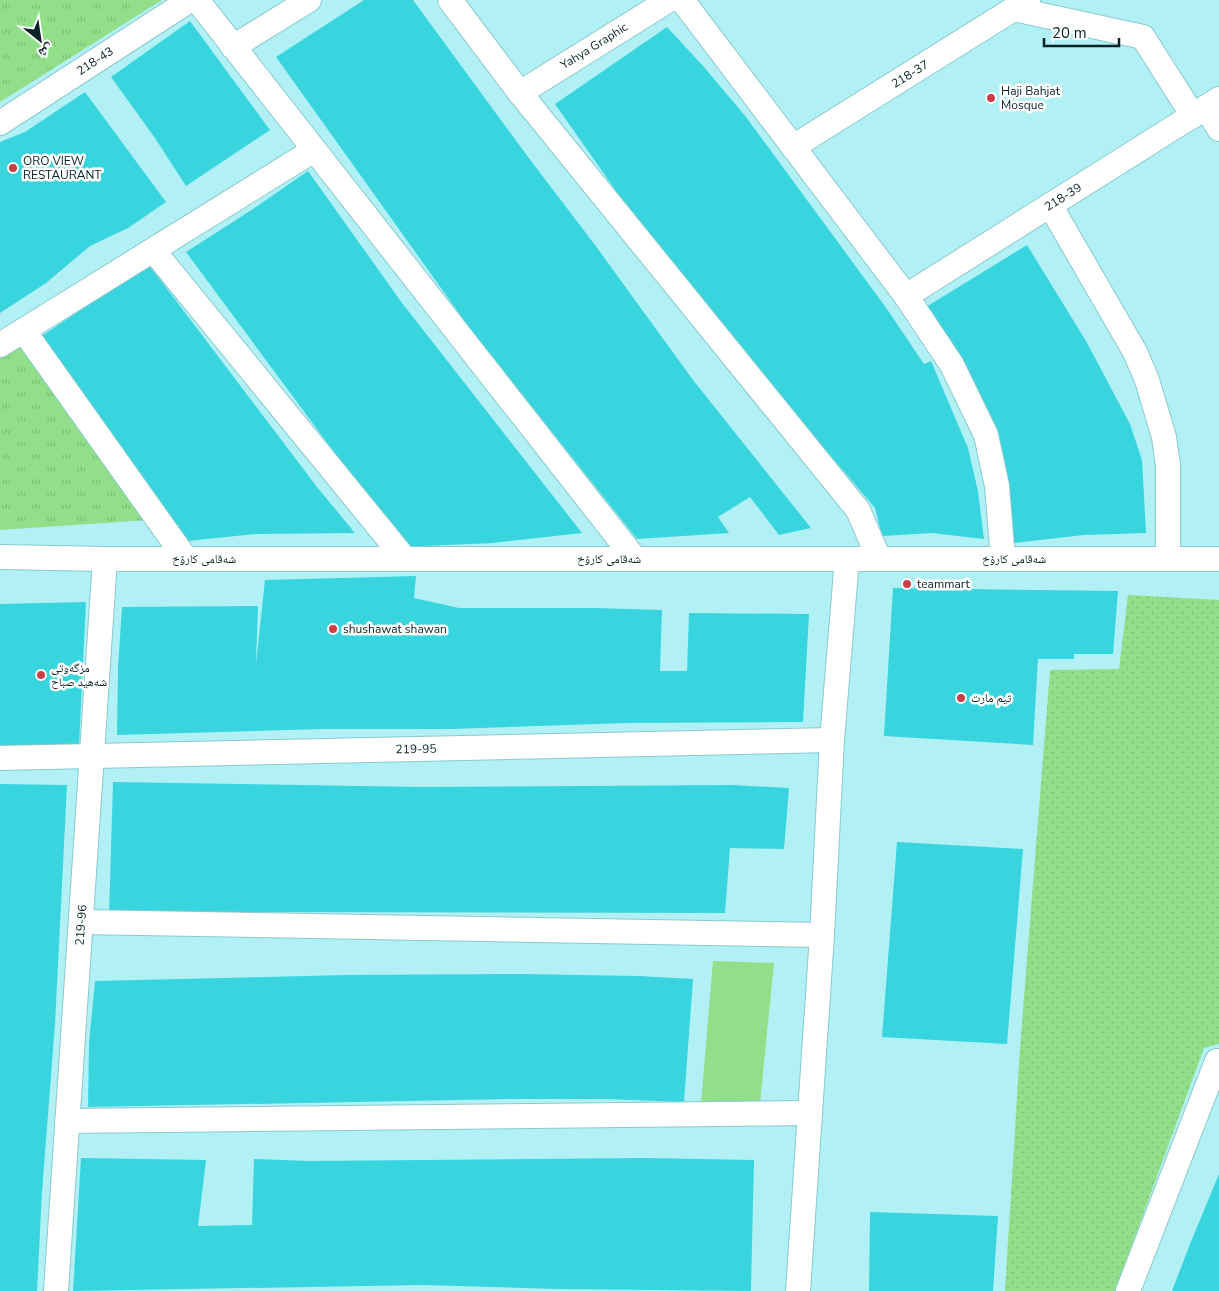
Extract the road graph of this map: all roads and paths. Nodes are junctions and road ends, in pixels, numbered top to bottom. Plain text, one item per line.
1 (190, 0) edge
2 (196, 0) edge
3 (310, 0) edge
4 (450, 0) edge
5 (669, 0) edge
6 (682, 0) edge
7 (1021, 4) edge
8 (233, 47) junction
9 (520, 93) junction
10 (1206, 107) edge
11 (0, 123) edge
12 (1219, 129) edge
13 (793, 147) junction
14 (314, 150) junction
15 (1050, 205) junction
16 (153, 250) junction
17 (906, 296) junction
18 (24, 331) junction
19 (0, 345) edge
20 (0, 557) edge
21 (105, 559) junction
22 (186, 559) junction
23 (404, 559) junction
24 (635, 559) junction
25 (847, 559) junction
26 (879, 559) junction
27 (1003, 559) junction
28 (1168, 559) junction
29 (1219, 559) edge
30 (832, 740) junction
31 (92, 756) junction
32 (0, 758) edge
33 (81, 922) junction
34 (822, 935) junction
35 (1219, 1061) edge
36 (810, 1113) junction
37 (67, 1121) junction
38 (56, 1291) edge
39 (798, 1291) edge
40 (1128, 1291) edge

1 - 11 street, 218-43
2 - 8 street
3 - 8 street
4 - 9 street
5 - 9 street, Yahya Graphic
6 - 13 street
7 - 10 street
7 - 13 street, 218-37
8 - 14 street
9 - 26 street
10 - 12 street
10 - 15 street, 218-39
13 - 17 street
14 - 16 street
14 - 24 street
15 - 17 street, 218-39
15 - 28 street
16 - 18 street
16 - 23 street
17 - 27 street
18 - 19 street
18 - 22 street
20 - 21 street, شەقامی کارۆخ
21 - 22 street, شەقامی کارۆخ
21 - 31 street, 219-96
22 - 23 street, شەقامی کارۆخ
23 - 24 street, شەقامی کارۆخ
24 - 25 street, شەقامی کارۆخ
25 - 26 street, شەقامی کارۆخ
25 - 30 street
26 - 27 street, شەقامی کارۆخ
27 - 28 street, شەقامی کارۆخ
28 - 29 street, شەقامی کارۆخ
30 - 31 street, 219-95
30 - 34 street
31 - 32 street, 219-95
31 - 33 street, 219-96
33 - 34 street
33 - 37 street, 219-96
34 - 36 street
35 - 40 street
36 - 37 street
36 - 39 street
37 - 38 street, 219-96

